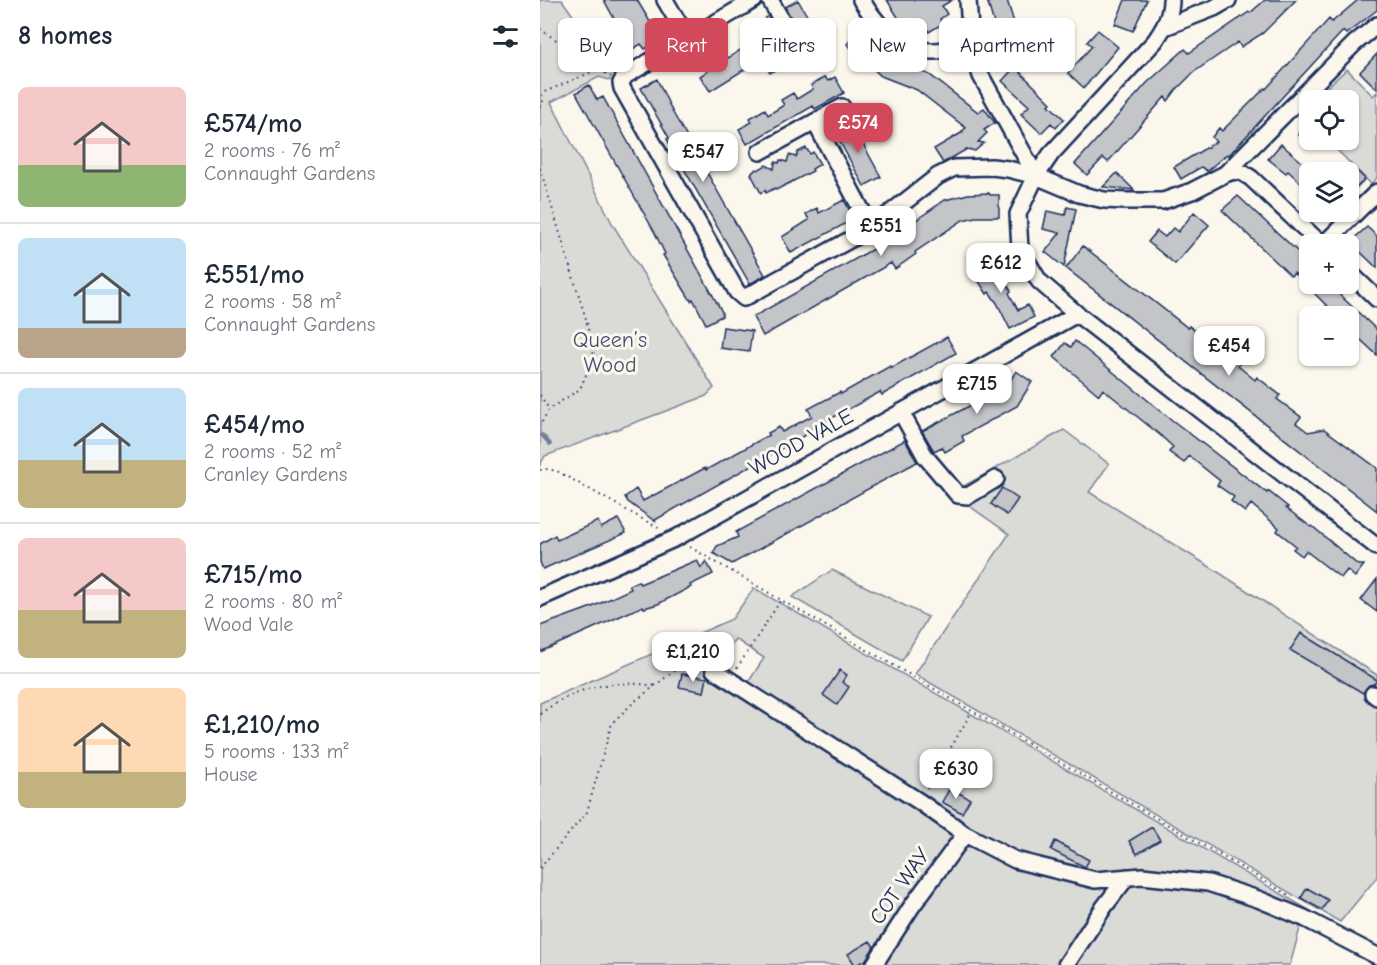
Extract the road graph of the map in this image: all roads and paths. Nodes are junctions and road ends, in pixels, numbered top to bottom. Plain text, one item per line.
1 (665, 0) edge
2 (754, 0) edge
3 (770, 0) edge
4 (861, 0) edge
5 (968, 0) edge
6 (1171, 0) edge
7 (1228, 0) edge
8 (676, 18) edge
9 (724, 18) edge
10 (780, 18) edge
11 (969, 18) edge
12 (1377, 25) edge
13 (1165, 27) junction
14 (540, 29) edge
15 (558, 41) edge
16 (939, 50) edge
17 (645, 64) edge
18 (592, 72) edge
19 (604, 72) edge
20 (980, 72) edge
21 (621, 83) junction
22 (541, 105) edge
23 (842, 107) dead end
24 (814, 122) junction
25 (760, 153) dead end
26 (540, 168) edge
27 (1229, 172) junction
28 (1036, 176) junction
29 (1377, 192) edge
30 (871, 228) junction
31 (1311, 234) edge
32 (1333, 234) edge
33 (1359, 282) edge
34 (1377, 299) edge
35 (1077, 314) junction
36 (540, 395) edge
37 (549, 409) junction
38 (901, 412) junction
39 (540, 426) edge
40 (540, 470) edge
41 (996, 479) dead end
42 (676, 538) junction
43 (1377, 547) edge
44 (540, 598) edge
45 (781, 600) junction
46 (714, 670) joint
47 (729, 680) junction
48 (656, 686) junction
49 (972, 711) junction
50 (540, 714) edge
51 (920, 802) junction
52 (964, 834) junction
53 (540, 868) edge
54 (1127, 877) junction
55 (1298, 901) dead end
56 (1377, 956) edge
57 (874, 965) edge
58 (1066, 965) edge

1 - 8 street
2 - 9 street
3 - 10 street
4 - 16 street
5 - 11 street
6 - 13 street
7 - 13 street
12 - 27 street
13 - 28 street
14 - 15 path
17 - 21 street
18 - 22 path
19 - 21 path
20 - 28 street
21 - 30 street
23 - 24 street
24 - 25 street
24 - 30 street
26 - 37 path
27 - 28 street
27 - 31 street
28 - 30 street
28 - 35 street
29 - 32 street
33 - 34 street
35 - 38 street, WOOD VALE
35 - 43 street
36 - 37 path
37 - 39 path
38 - 41 street
38 - 42 street, WOOD VALE
40 - 42 path
42 - 44 street, WOOD VALE
42 - 45 path
45 - 47 path
45 - 49 path
46 - 47 street
46 - 48 path
47 - 51 street
48 - 50 path
48 - 53 path
49 - 51 path
49 - 55 path
51 - 52 street
52 - 54 street
52 - 57 street, COT WAY
54 - 56 street
54 - 58 street

